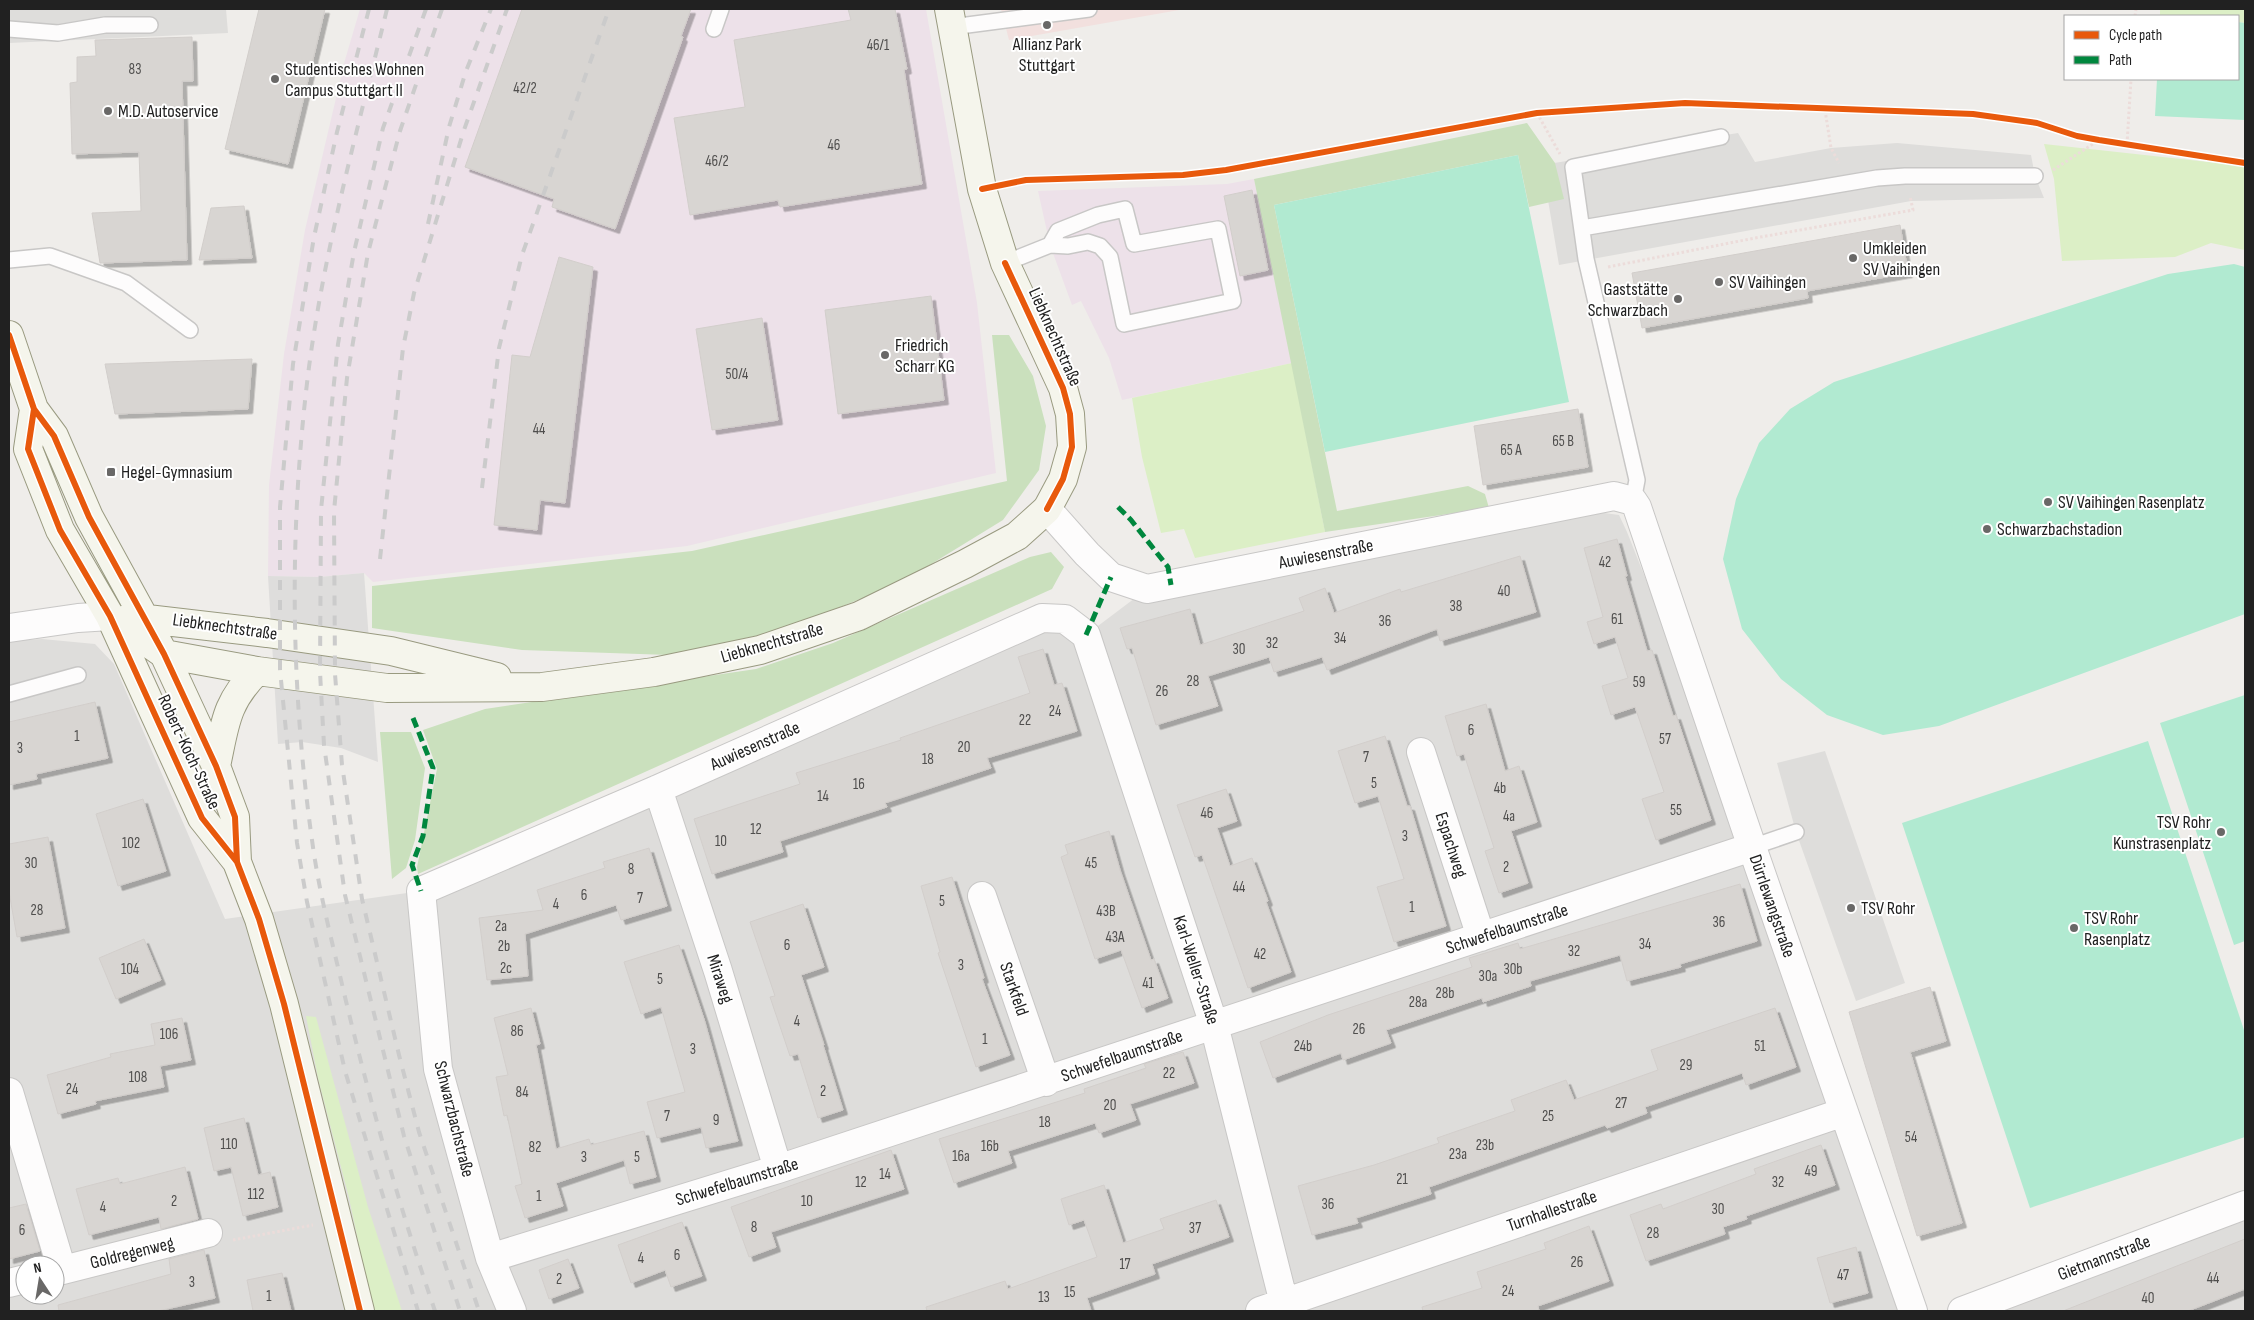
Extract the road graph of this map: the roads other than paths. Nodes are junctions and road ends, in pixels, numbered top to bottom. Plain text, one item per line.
1 (721, 9) edge
2 (1089, 9) edge
3 (950, 18) edge
4 (150, 25) dead end
5 (9, 29) edge
6 (714, 29) dead end
7 (1721, 137) dead end
8 (2035, 176) road end
9 (1582, 228) junction
10 (1050, 245) junction
11 (9, 260) edge
12 (1005, 263) junction
13 (190, 330) dead end
14 (9, 335) edge
15 (34, 409) junction
16 (1633, 501) junction
17 (1046, 509) junction
18 (110, 616) junction
19 (144, 617) junction
20 (9, 628) edge
21 (1086, 635) joint
22 (164, 654) junction
23 (257, 671) junction
24 (78, 675) dead end
25 (542, 687) junction
26 (9, 694) edge
27 (1421, 752) dead end
28 (216, 766) junction
29 (658, 789) junction
30 (1796, 832) dead end
31 (1752, 847) junction
32 (238, 862) junction
33 (421, 891) joint
34 (982, 896) dead end
35 (1481, 937) junction
36 (1214, 1025) junction
37 (1046, 1082) junction
38 (9, 1092) edge
39 (1844, 1112) junction
40 (778, 1169) junction
41 (2245, 1205) edge
42 (208, 1233) road end
43 (55, 1255) edge
44 (490, 1258) junction
45 (65, 1269) edge
46 (1277, 1308) edge
47 (360, 1311) edge
48 (512, 1311) edge
49 (1913, 1311) edge
50 (1962, 1311) edge

1 - 6 lane
2 - 3 lane
3 - 12 street, Liebknechtstraße
4 - 5 lane
7 - 9 lane
8 - 9 lane
9 - 16 lane
10 - 10 lane
10 - 12 lane
11 - 13 lane
12 - 17 street, Liebknechtstraße
14 - 15 street, Robert-Koch-Straße
15 - 18 street, Robert-Koch-Straße
15 - 19 street, Robert-Koch-Straße
16 - 17 street, Auwiesenstraße
16 - 31 street, Dürrlewangstraße
17 - 25 street, Liebknechtstraße
18 - 19 street, Liebknechtstraße
18 - 20 street
18 - 22 street, Liebknechtstraße
18 - 32 street, Robert-Koch-Straße
19 - 22 street, Robert-Koch-Straße
19 - 25 street, Liebknechtstraße
21 - 29 street, Auwiesenstraße
21 - 36 street, Karl-Weller-Straße
22 - 23 street, Liebknechtstraße
22 - 28 street, Robert-Koch-Straße
23 - 25 street, Liebknechtstraße
23 - 28 street
24 - 26 lane
27 - 35 street, Espachweg
28 - 32 street, Robert-Koch-Straße
29 - 33 street, Auwiesenstraße
29 - 40 street, Miraweg
30 - 31 lane
31 - 35 street, Schwefelbaumstraße
31 - 39 street, Dürrlewangstraße
32 - 47 street
33 - 44 street, Schwarzbachstraße
34 - 37 street, Starkfeld
35 - 36 street, Schwefelbaumstraße
36 - 37 street, Schwefelbaumstraße
36 - 46 street, Karl-Weller-Straße
37 - 40 street, Schwefelbaumstraße
38 - 43 street
39 - 46 street, Turnhallestraße
39 - 49 street, Dürrlewangstraße
40 - 44 street, Schwefelbaumstraße
41 - 50 street, Gietmannstraße
42 - 45 street, Goldregenweg
44 - 48 street, Schwarzbachstraße

